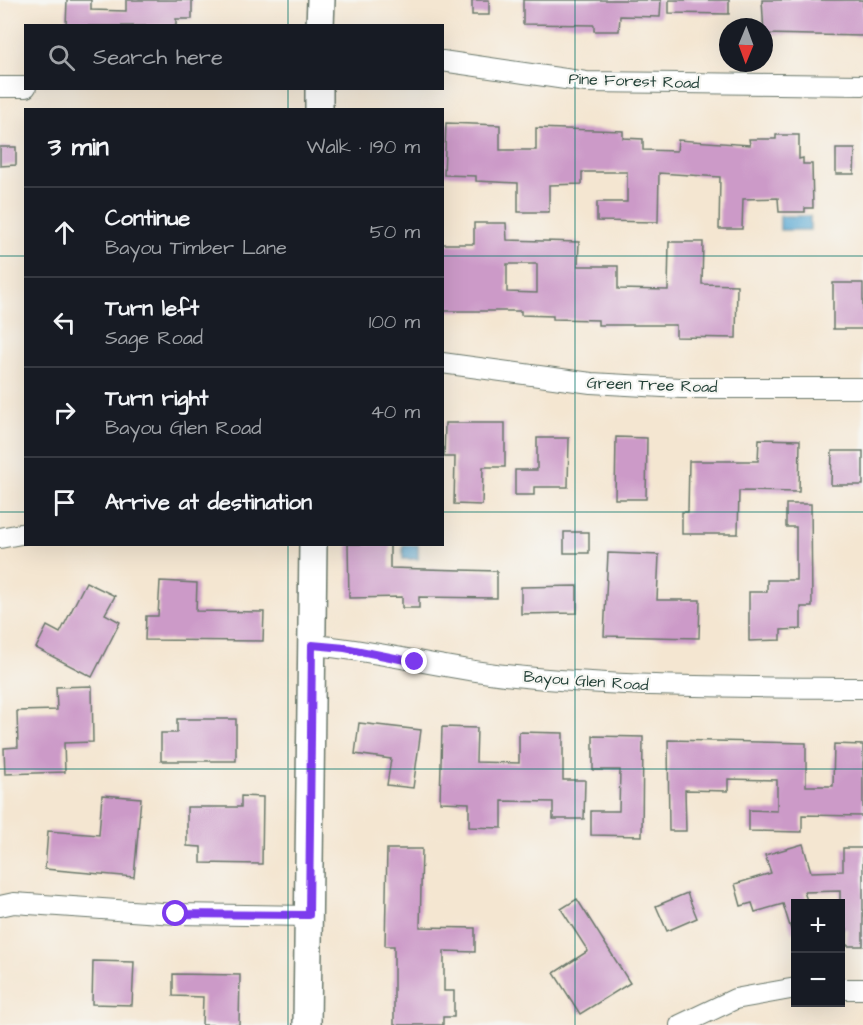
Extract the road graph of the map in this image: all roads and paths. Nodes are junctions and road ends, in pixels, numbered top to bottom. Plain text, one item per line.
1 (321, 0) edge
2 (320, 24) edge
3 (444, 61) edge
4 (863, 85) edge
5 (0, 87) edge
6 (24, 87) edge
7 (320, 90) edge
8 (319, 108) edge
9 (444, 363) edge
10 (863, 388) edge
11 (24, 533) edge
12 (0, 538) edge
13 (313, 546) edge
14 (312, 645) junction
15 (863, 688) edge
16 (0, 906) edge
17 (309, 915) junction
18 (791, 989) edge
19 (845, 989) edge
20 (863, 989) edge
21 (307, 1025) edge
22 (680, 1025) edge

1 - 2 street
3 - 4 street, Pine Forest Road
5 - 6 street
7 - 8 street
9 - 10 street, Green Tree Road
11 - 12 street
13 - 14 street
14 - 15 street, Bayou Glen Road
14 - 17 street
16 - 17 street
17 - 21 street
18 - 22 street
19 - 20 street

